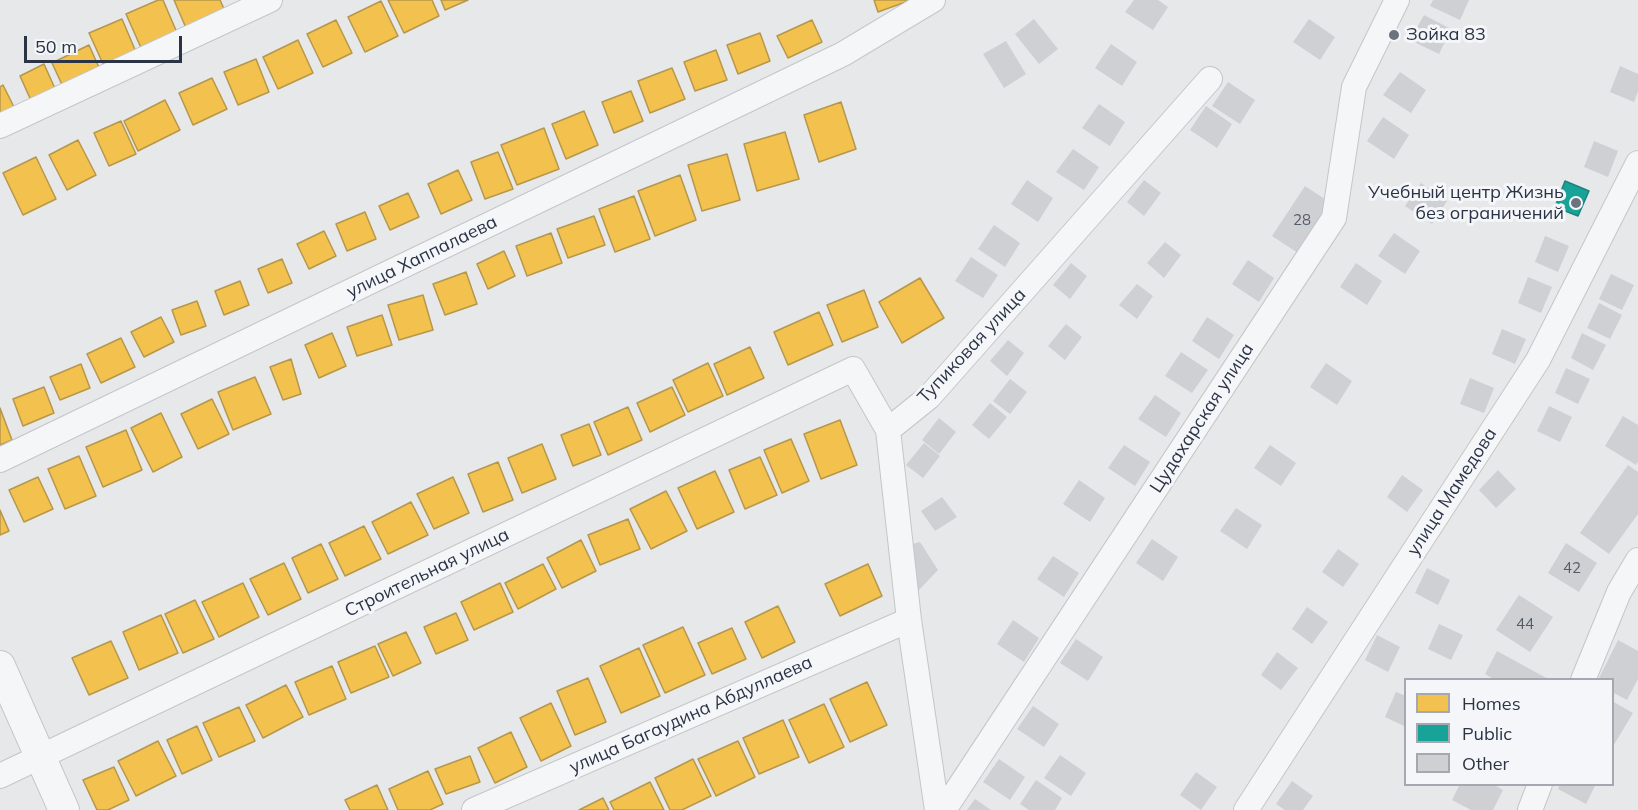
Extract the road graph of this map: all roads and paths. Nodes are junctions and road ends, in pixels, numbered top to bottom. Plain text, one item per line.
1 (270, 0) edge
2 (933, 0) edge
3 (1397, 0) edge
4 (1210, 79) dead end
5 (0, 126) edge
6 (1638, 163) edge
7 (888, 430) junction
8 (0, 460) edge
9 (1638, 560) edge
10 (909, 620) junction
11 (0, 666) edge
12 (1584, 678) edge
13 (41, 758) junction
14 (929, 759) junction
15 (969, 773) junction
16 (0, 776) edge
17 (1539, 786) edge
18 (64, 810) edge
19 (474, 810) edge
20 (937, 810) edge
21 (944, 810) edge
22 (1246, 810) edge
23 (1530, 810) edge

1 - 5 street
2 - 8 street, улица Хаппалаева
3 - 15 street, Цудахарская улица
4 - 7 street, Тупиковая улица
6 - 22 street, улица Мамедова
7 - 10 street
7 - 13 street, Строительная улица
9 - 12 street
10 - 14 street
10 - 19 street, улица Багаудина Абдуллаева
11 - 13 street
13 - 16 street, Строительная улица
13 - 18 street
14 - 15 street
14 - 20 street
15 - 21 street, Цудахарская улица
17 - 23 street

